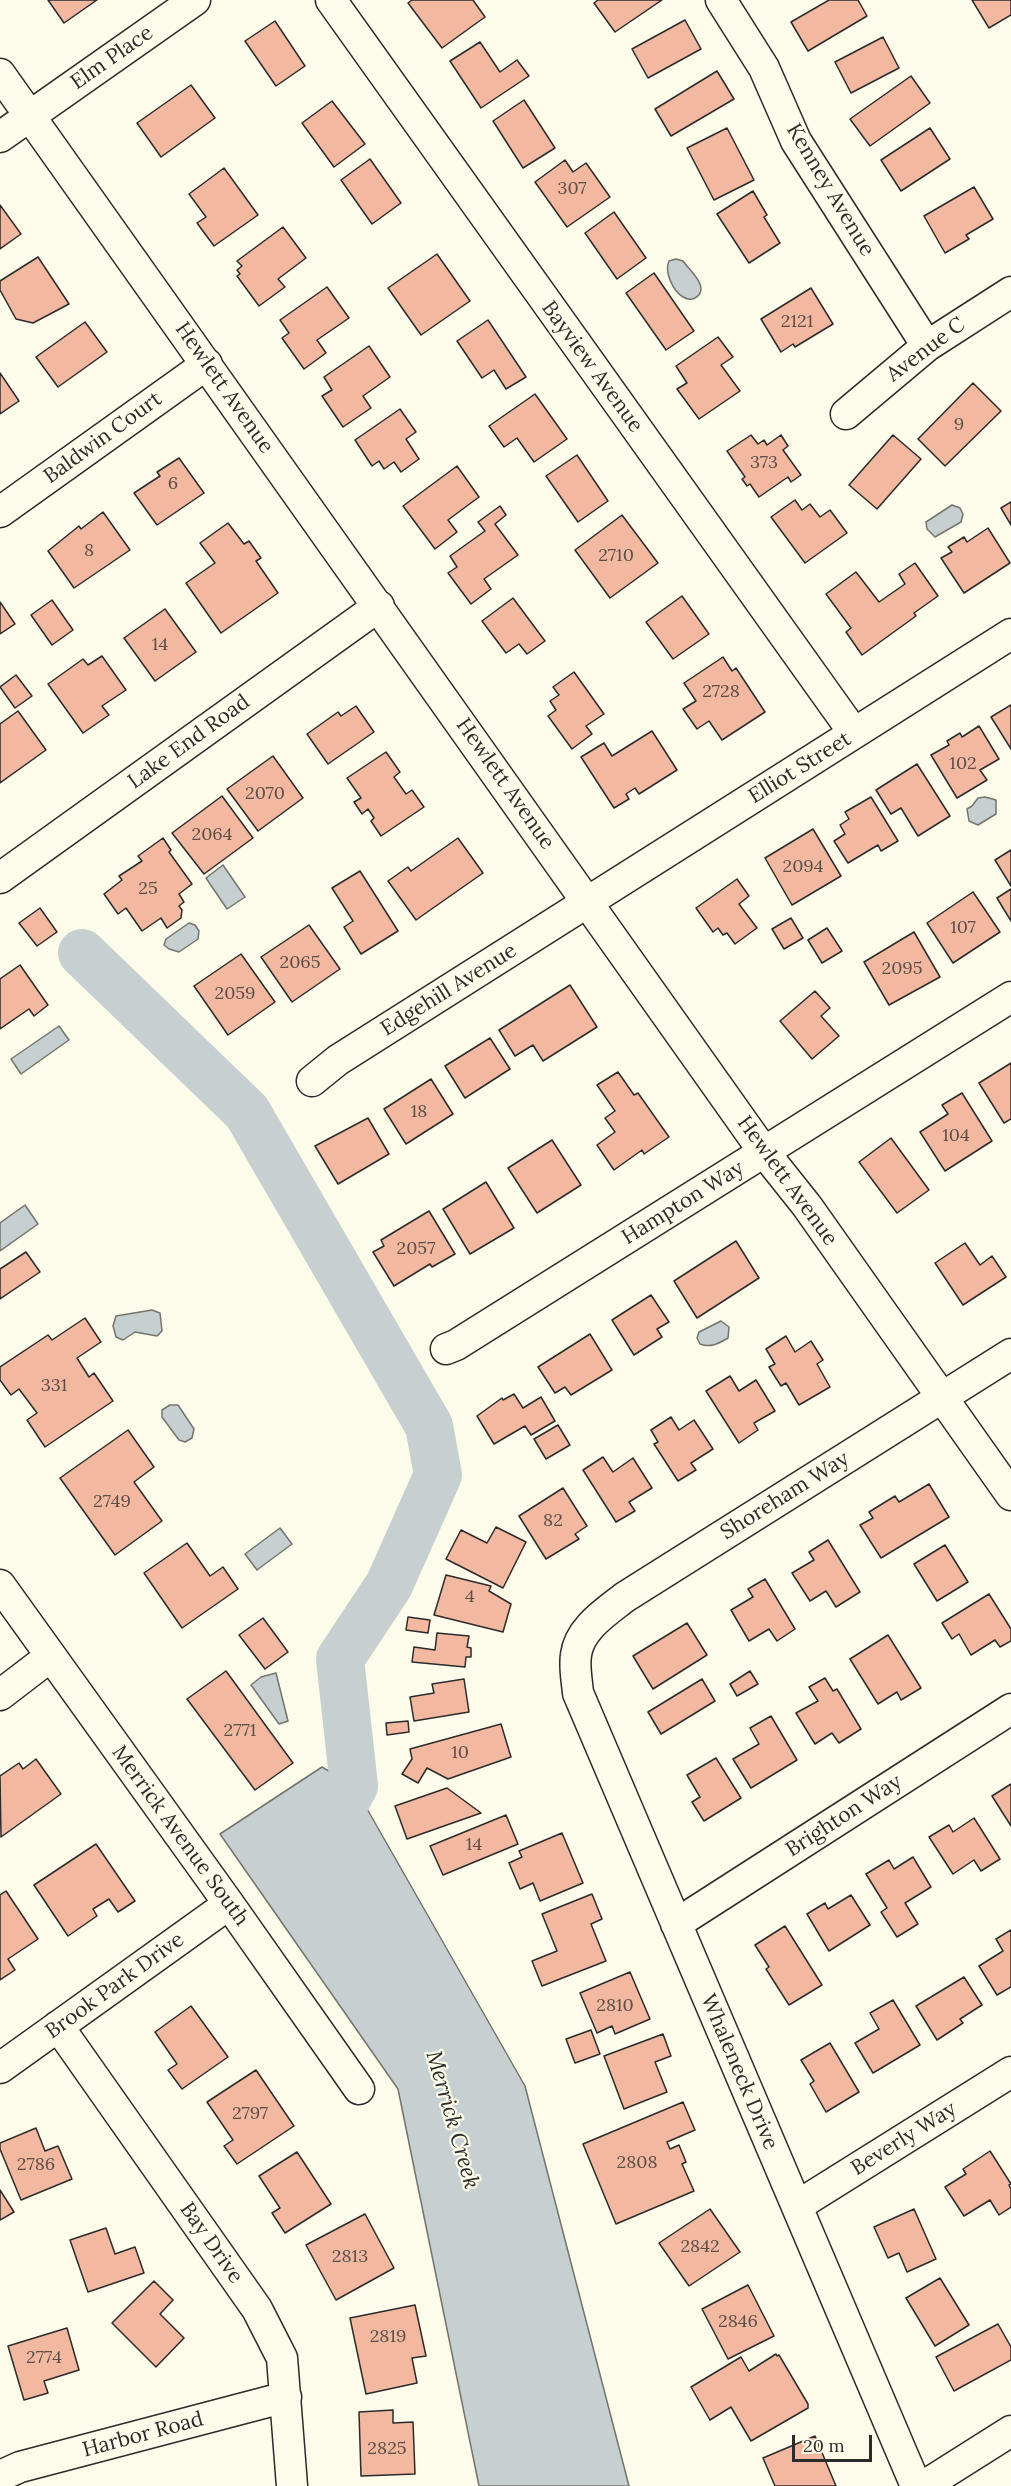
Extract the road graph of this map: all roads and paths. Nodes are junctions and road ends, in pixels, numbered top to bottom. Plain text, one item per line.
1 (195, 0) edge
2 (331, 0) edge
3 (721, 0) edge
4 (0, 74) edge
5 (30, 116) junction
6 (0, 137) edge
7 (1011, 292) edge
8 (927, 346) junction
9 (207, 364) junction
10 (846, 414) dead end
11 (0, 512) edge
12 (379, 606) junction
13 (1011, 634) edge
14 (854, 733) junction
15 (0, 878) edge
16 (589, 902) junction
17 (1011, 997) edge
18 (312, 1081) dead end
19 (764, 1152) junction
20 (446, 1349) dead end
21 (1011, 1354) edge
22 (943, 1397) junction
23 (1011, 1495) edge
24 (0, 1585) edge
25 (576, 1654) joint
26 (51, 1656) junction
27 (0, 1695) edge
28 (1011, 1709) edge
29 (229, 1904) junction
30 (676, 1924) junction
31 (58, 2026) junction
32 (0, 2068) edge
33 (1011, 2072) edge
34 (359, 2089) dead end
35 (797, 2206) junction
36 (286, 2397) junction
37 (1011, 2431) edge
38 (0, 2476) edge
39 (292, 2486) edge
40 (916, 2486) edge
41 (924, 2486) edge

1 - 5 street, Elm Place
2 - 14 street, Bayview Avenue
3 - 8 street, Kenney Avenue
4 - 5 street, Hewlett Avenue
5 - 6 street, Elm Place
5 - 9 street, Hewlett Avenue
7 - 8 street, Avenue C
8 - 10 street, Avenue C
9 - 11 street, Baldwin Court
9 - 12 street, Hewlett Avenue
12 - 15 street, Lake End Road
12 - 16 street, Hewlett Avenue
13 - 14 street, Elliot Street
14 - 16 street, Elliot Street
16 - 18 street, Edgehill Avenue
16 - 19 street, Hewlett Avenue
17 - 19 street, Hampton Way
19 - 20 street, Hampton Way
19 - 22 street, Hewlett Avenue
21 - 22 street, Shoreham Way
22 - 23 street, Hewlett Avenue
22 - 25 street, Shoreham Way
24 - 26 street, Merrick Avenue South
25 - 30 street, Whaleneck Drive
26 - 27 street
26 - 29 street, Merrick Avenue South
28 - 30 street, Brighton Way
29 - 31 street, Brook Park Drive
29 - 34 street, Merrick Avenue South
30 - 35 street, Whaleneck Drive
31 - 32 street, Brook Park Drive
31 - 36 street, Bay Drive
33 - 35 street, Beverly Way
35 - 40 street, Whaleneck Drive
36 - 38 street, Harbor Road
36 - 39 street, Bay Drive
37 - 41 street

